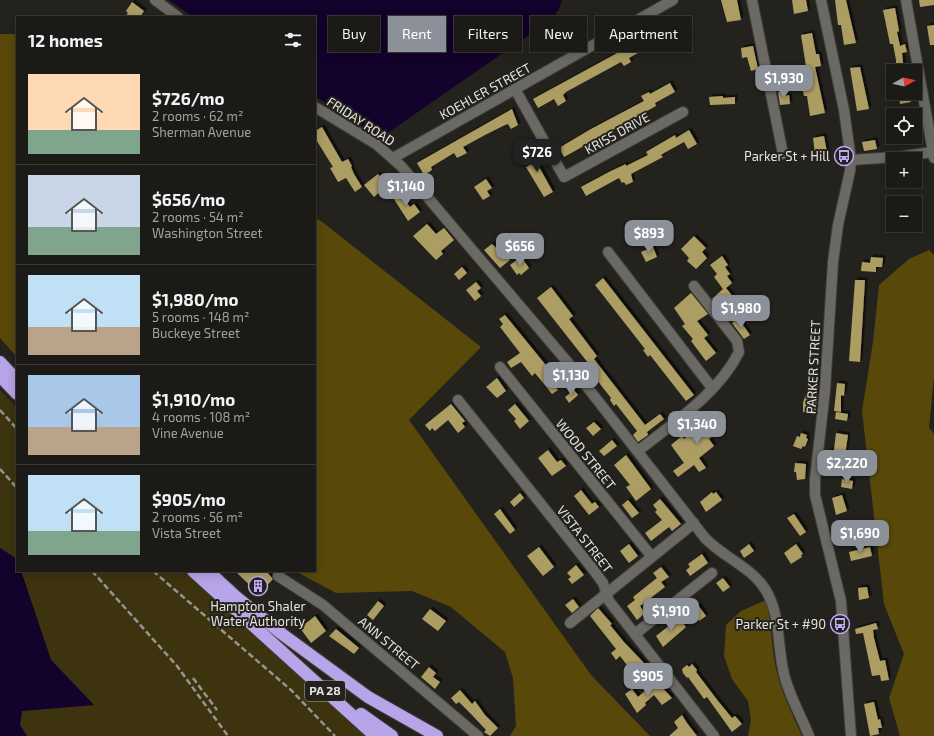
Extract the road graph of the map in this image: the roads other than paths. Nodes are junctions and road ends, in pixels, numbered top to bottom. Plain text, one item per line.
1 (155, 0) edge
2 (673, 0) edge
3 (752, 0) edge
4 (821, 0) edge
5 (906, 0) edge
6 (177, 16) edge
7 (515, 89) junction
8 (316, 108) edge
9 (683, 112) dead end
10 (783, 154) dead end
11 (933, 155) edge
12 (393, 158) junction
13 (851, 160) junction
14 (608, 252) dead end
15 (694, 286) dead end
16 (0, 362) edge
17 (500, 367) dead end
18 (0, 376) edge
19 (16, 379) edge
20 (712, 388) junction
21 (16, 393) edge
22 (458, 400) dead end
23 (638, 451) junction
24 (694, 524) junction
25 (652, 557) junction
26 (194, 572) edge
27 (209, 572) edge
28 (712, 573) dead end
29 (278, 576) dead end
30 (607, 594) junction
31 (570, 623) dead end
32 (636, 634) junction
33 (275, 646) junction
34 (368, 697) junction
35 (375, 736) edge
36 (392, 736) edge
37 (422, 736) edge
38 (437, 736) edge
39 (478, 736) edge
40 (714, 736) edge
41 (809, 736) edge
42 (851, 736) edge

1 - 6 street
2 - 7 street, KOEHLER STREET
3 - 10 street
4 - 13 street, PARKER STREET
5 - 11 street
7 - 9 street, KRISS DRIVE
7 - 12 street, KOEHLER STREET
8 - 12 street, FRIDAY ROAD
11 - 13 street
12 - 23 street, FRIDAY ROAD
13 - 42 street, PARKER STREET
14 - 20 street
15 - 20 street
16 - 19 highway
17 - 25 street, WOOD STREET
18 - 21 highway
20 - 23 street
22 - 30 street, VISTA STREET
23 - 24 street, FRIDAY ROAD
24 - 25 street
24 - 41 street, FRIDAY ROAD
25 - 30 street
26 - 33 highway, PA 28
27 - 34 highway, PA 28
28 - 32 street
29 - 39 street, ANN STREET
30 - 31 street
30 - 32 street, VISTA STREET
32 - 40 street, VISTA STREET
33 - 35 highway, PA 28
33 - 36 highway
34 - 37 highway
34 - 38 highway, PA 28

